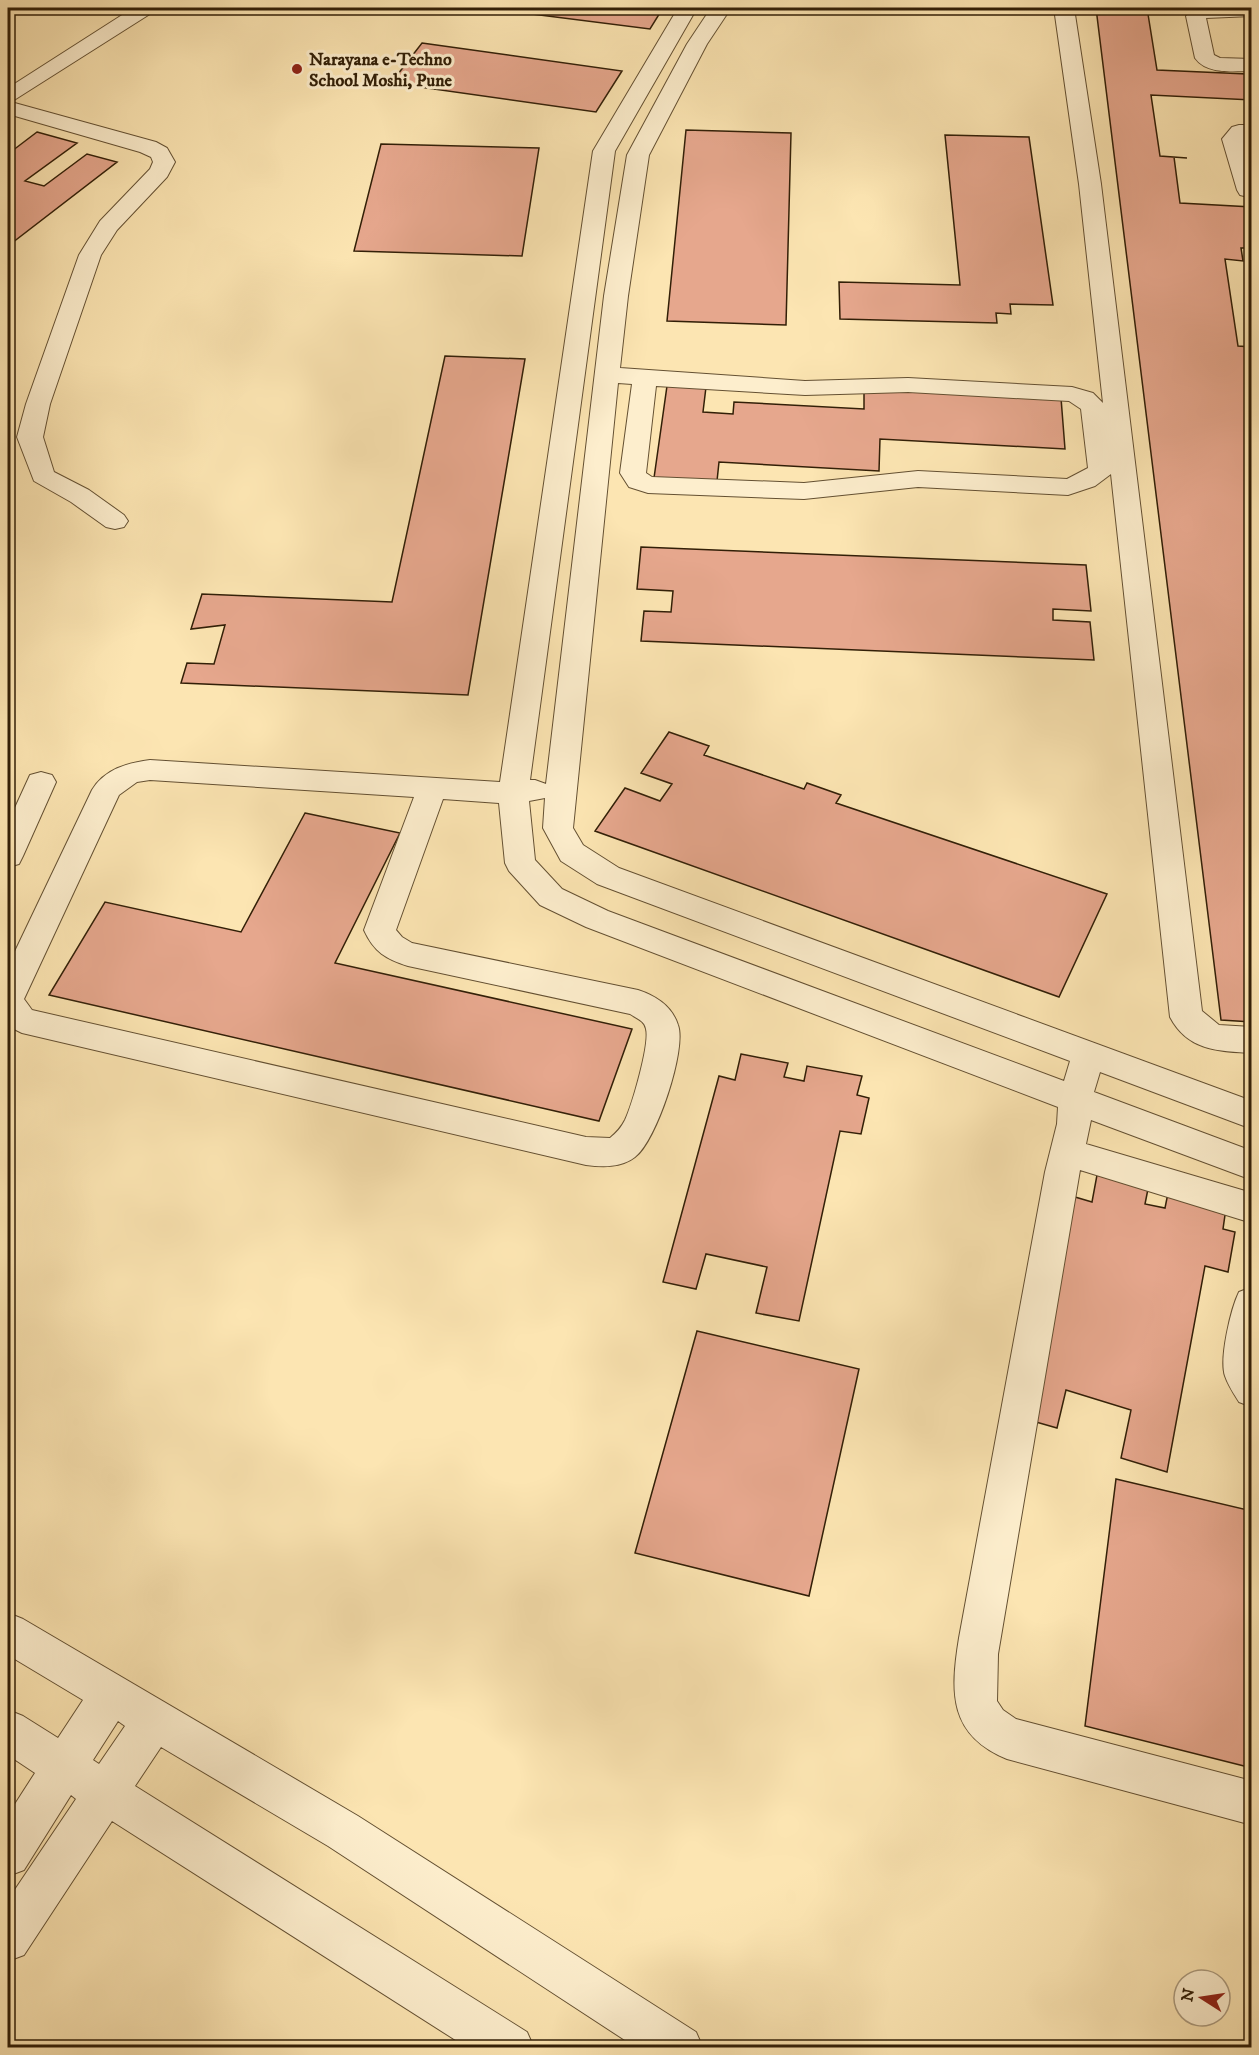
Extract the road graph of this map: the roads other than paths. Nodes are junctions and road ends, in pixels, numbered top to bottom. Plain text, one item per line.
1 (146, 8) edge
2 (687, 8) edge
3 (721, 8) edge
4 (1064, 8) edge
5 (1251, 10) edge
6 (1251, 65) edge
7 (8, 97) edge
8 (631, 103) junction
9 (8, 108) edge
10 (662, 109) junction
11 (1251, 131) edge
12 (1251, 192) edge
13 (616, 296) junction
14 (583, 297) junction
15 (608, 375) junction
16 (645, 378) junction
17 (115, 521) dead end
18 (41, 782) dead end
19 (561, 787) junction
20 (432, 788) junction
21 (513, 793) junction
22 (8, 856) edge
23 (912, 988) junction
24 (8, 1000) edge
25 (905, 1035) junction
26 (1251, 1040) edge
27 (1089, 1054) junction
28 (1075, 1100) junction
29 (1251, 1115) edge
30 (1067, 1152) junction
31 (1251, 1166) edge
32 (1251, 1208) edge
33 (1251, 1303) edge
34 (1251, 1390) edge
35 (8, 1633) edge
36 (111, 1694) junction
37 (154, 1720) junction
38 (8, 1731) edge
39 (63, 1767) junction
40 (106, 1794) junction
41 (1251, 1803) edge
42 (8, 1854) edge
43 (8, 1939) edge
44 (511, 2048) edge
45 (680, 2048) edge

1 - 7 street
2 - 8 street
3 - 10 street
4 - 26 street
5 - 6 street
8 - 10 street
8 - 14 street
9 - 17 street
10 - 13 street
11 - 12 street
13 - 14 street
13 - 15 street
14 - 21 street
15 - 16 street
15 - 19 street
16 - 16 street
18 - 22 street
19 - 21 street
19 - 23 street
20 - 21 street
20 - 24 street
20 - 24 street
21 - 25 street
23 - 25 street
23 - 27 street
25 - 28 street
27 - 28 street
27 - 29 street
28 - 30 street
28 - 31 street
30 - 32 street
30 - 41 street
33 - 34 street
35 - 36 street
36 - 37 street
36 - 39 street
37 - 40 street
37 - 45 street
38 - 39 street
39 - 40 street
39 - 42 street
40 - 43 street
40 - 44 street

